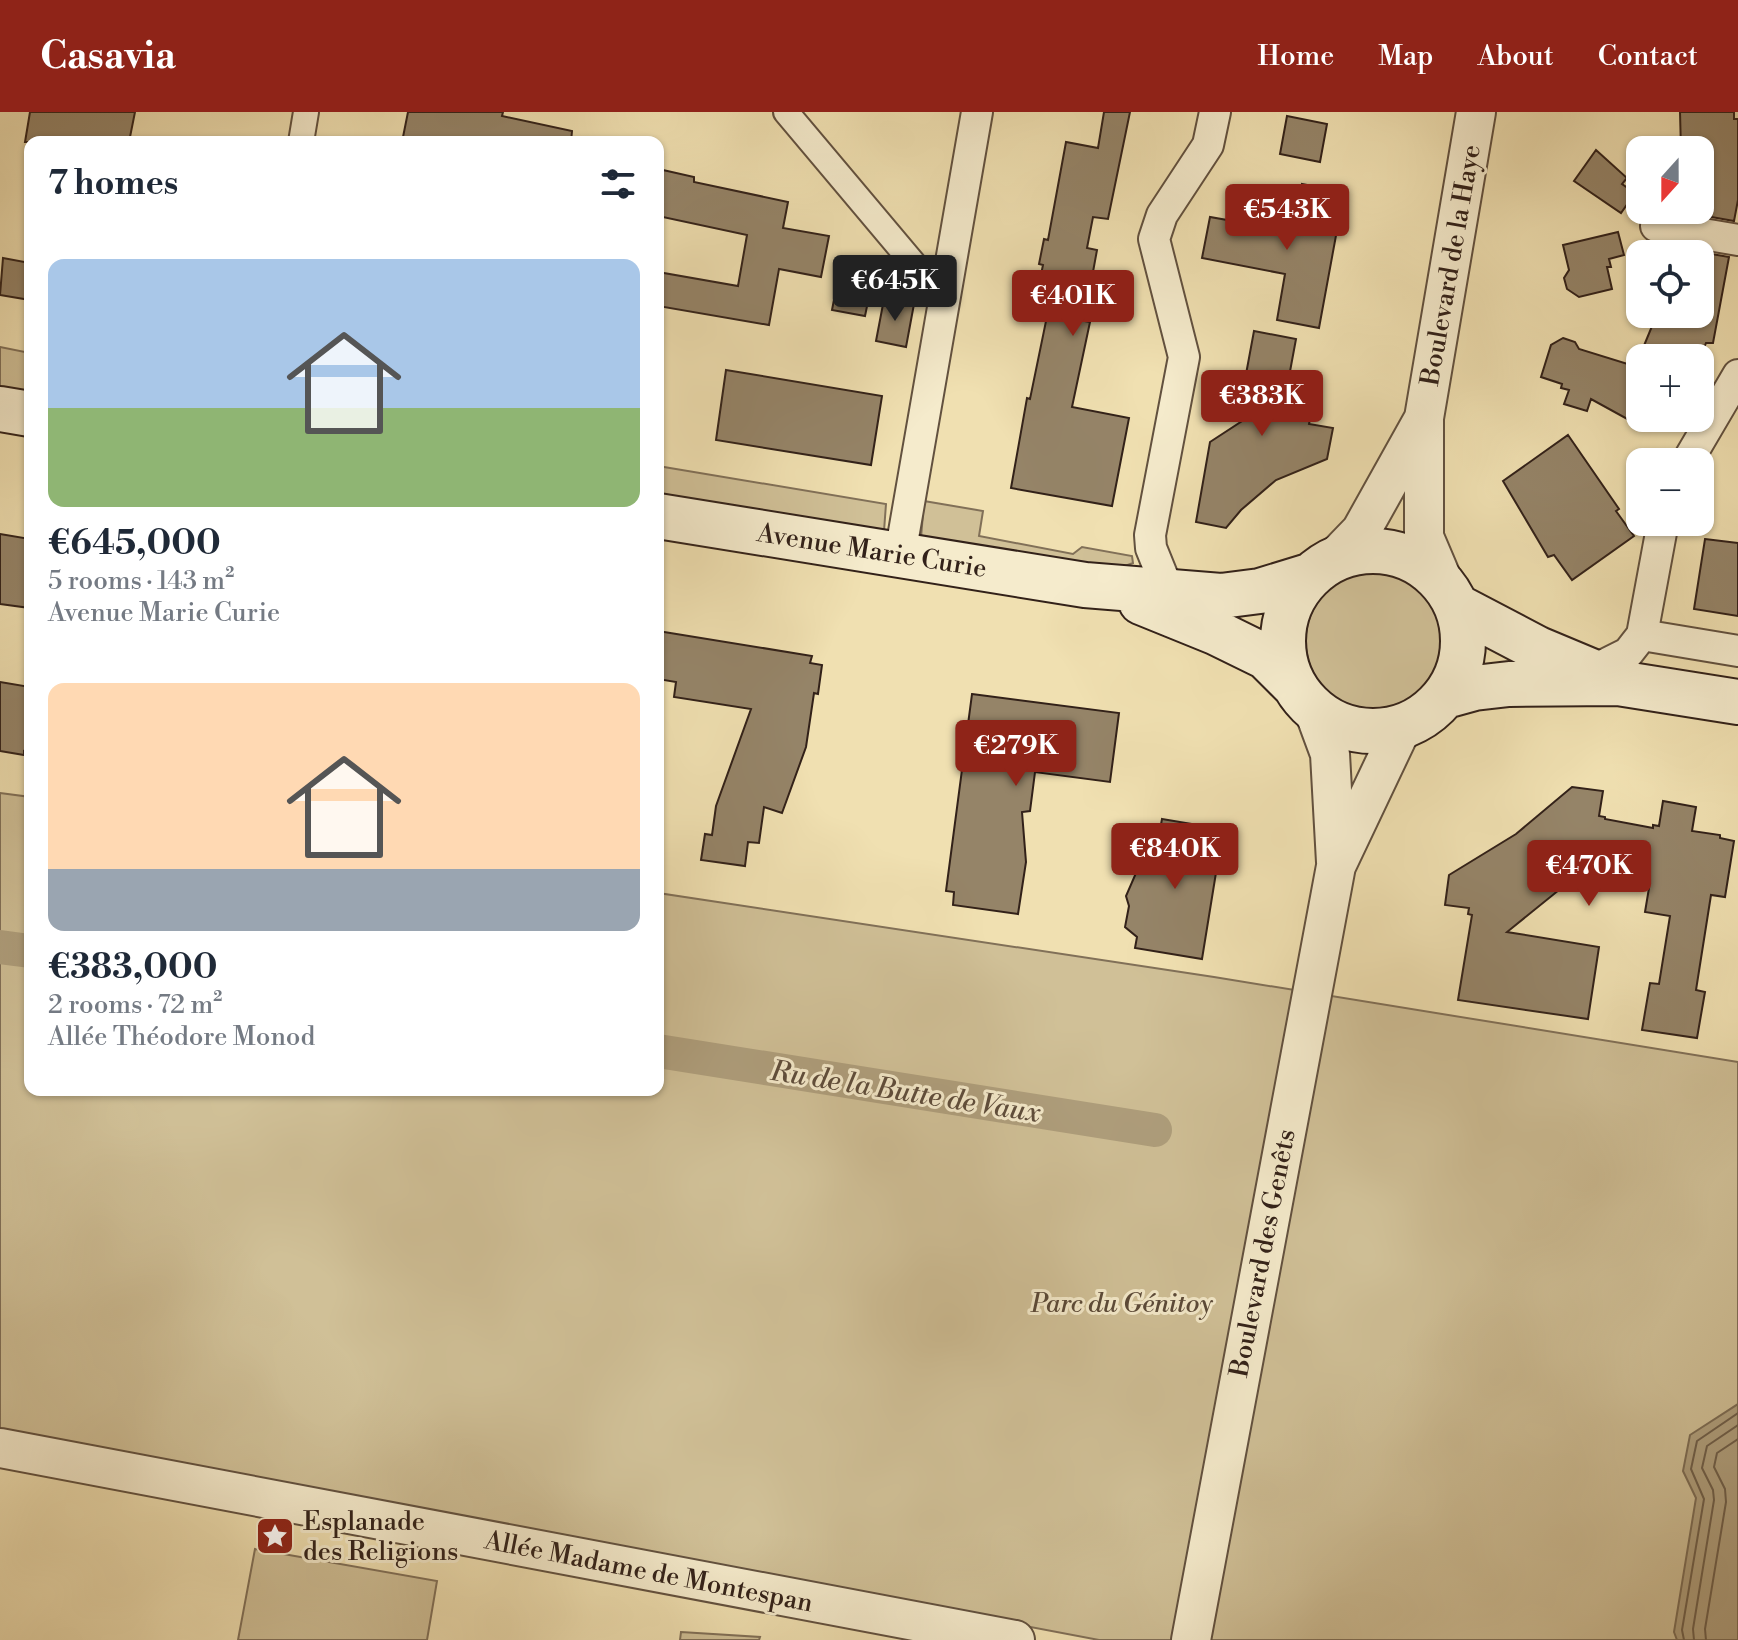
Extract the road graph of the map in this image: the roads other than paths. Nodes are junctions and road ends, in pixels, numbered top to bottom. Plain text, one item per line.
1 (306, 112) edge
2 (786, 112) edge
3 (977, 112) edge
4 (1215, 112) edge
5 (1476, 112) edge
6 (302, 136) edge
7 (1656, 226) dead end
8 (1738, 240) edge
9 (945, 301) junction
10 (1738, 375) edge
11 (0, 409) edge
12 (24, 413) edge
13 (1424, 418) junction
14 (1695, 448) edge
15 (664, 517) edge
16 (1660, 536) edge
17 (900, 555) junction
18 (1321, 568) junction
19 (1085, 585) junction
20 (1168, 590) junction
21 (1451, 595) junction
22 (1642, 635) junction
23 (1738, 651) edge
24 (1605, 677) junction
25 (1304, 696) junction
26 (1445, 696) junction
27 (1738, 702) edge
28 (1402, 727) junction
29 (1336, 866) junction
30 (0, 1448) edge
31 (1015, 1640) edge
32 (1191, 1640) edge

1 - 6 street
2 - 9 street
3 - 9 street
4 - 20 street
5 - 13 street, Boulevard de la Haye
7 - 8 street
9 - 17 street
10 - 14 street
11 - 12 main road
13 - 18 street, Boulevard de la Haye
13 - 21 street, Boulevard de la Haye
15 - 17 main road, Avenue Marie Curie
16 - 22 street
17 - 19 main road, Avenue Marie Curie
18 - 20 main road, Avenue Marie Curie
18 - 21 main road
18 - 25 main road
19 - 20 main road, Avenue Marie Curie
19 - 25 main road, Avenue Marie Curie
21 - 24 main road
21 - 26 main road
22 - 23 street
22 - 24 street
24 - 26 main road
24 - 27 main road
25 - 28 main road
25 - 29 street, Boulevard des Genêts
26 - 28 main road
28 - 29 street, Boulevard des Genêts
29 - 32 street, Boulevard des Genêts
30 - 31 street, Allée Madame de Montespan

